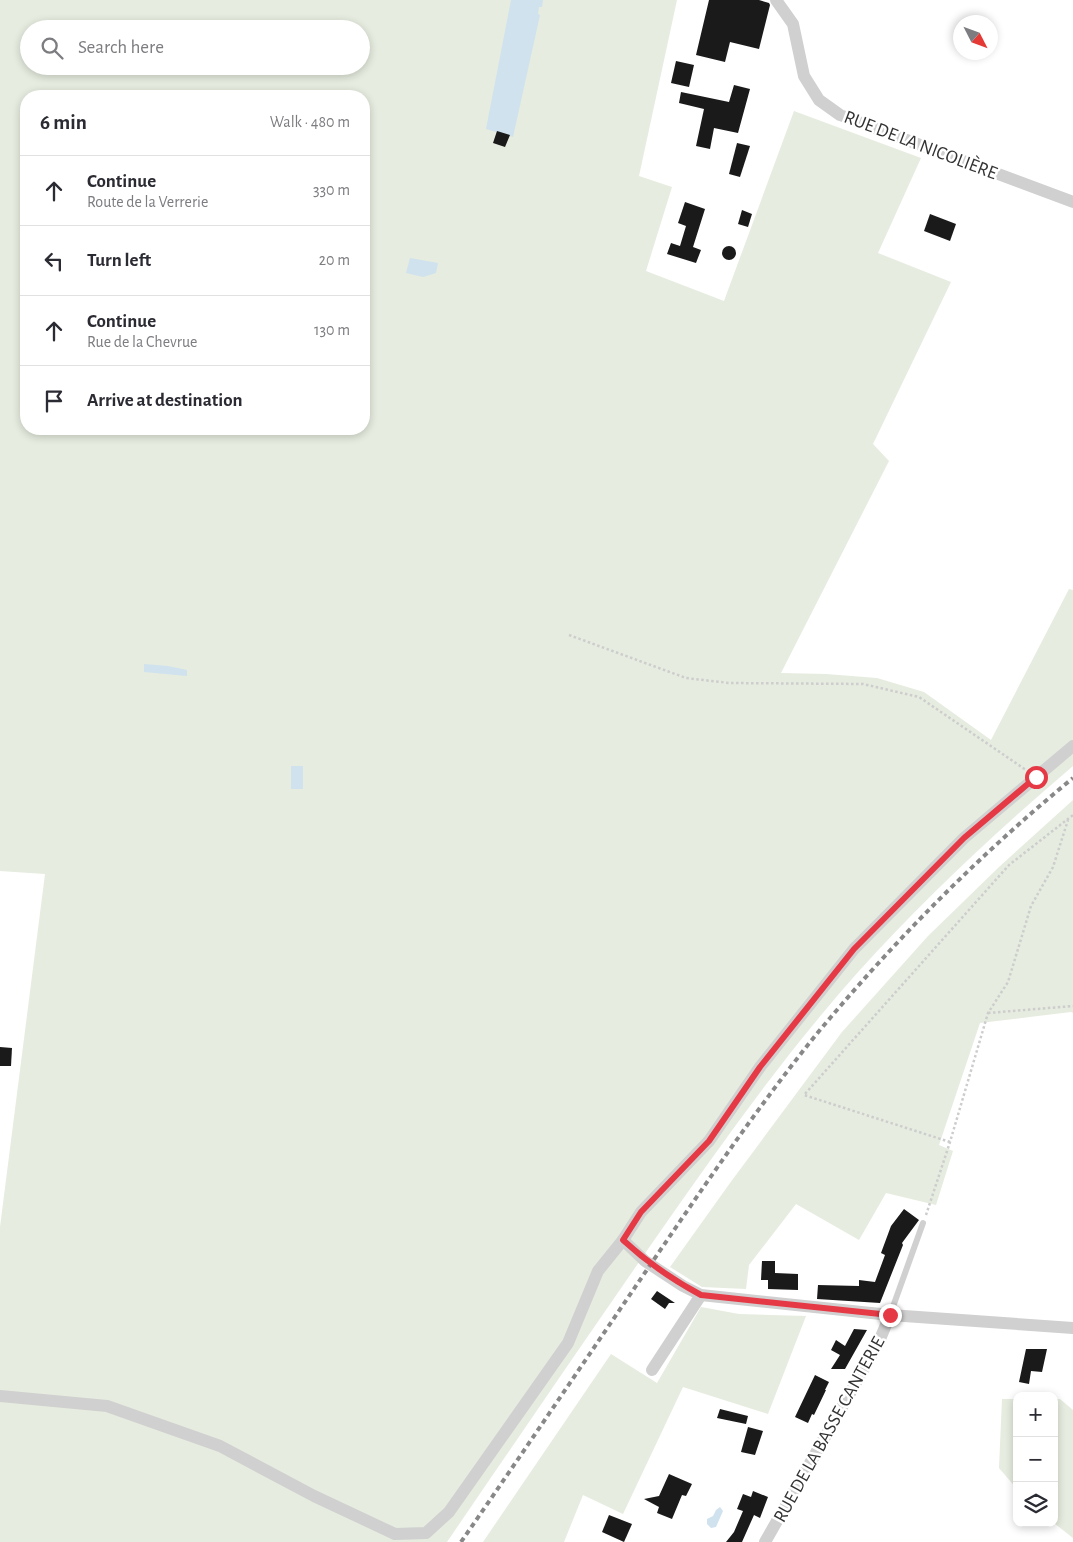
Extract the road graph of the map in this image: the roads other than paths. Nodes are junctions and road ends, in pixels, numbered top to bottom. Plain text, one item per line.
1 (776, 0) edge
2 (1073, 202) edge
3 (1073, 746) edge
4 (923, 1223) road end
5 (623, 1240) junction
6 (701, 1295) junction
7 (890, 1315) junction
8 (1073, 1328) edge
9 (652, 1370) dead end
10 (0, 1396) edge
11 (765, 1542) edge

1 - 2 street, RUE DE LA NICOLIÈRE
3 - 5 street
4 - 7 lane
5 - 6 street
5 - 10 street
6 - 7 street
6 - 9 street
7 - 8 street
7 - 11 street, RUE DE LA BASSE CANTERIE

